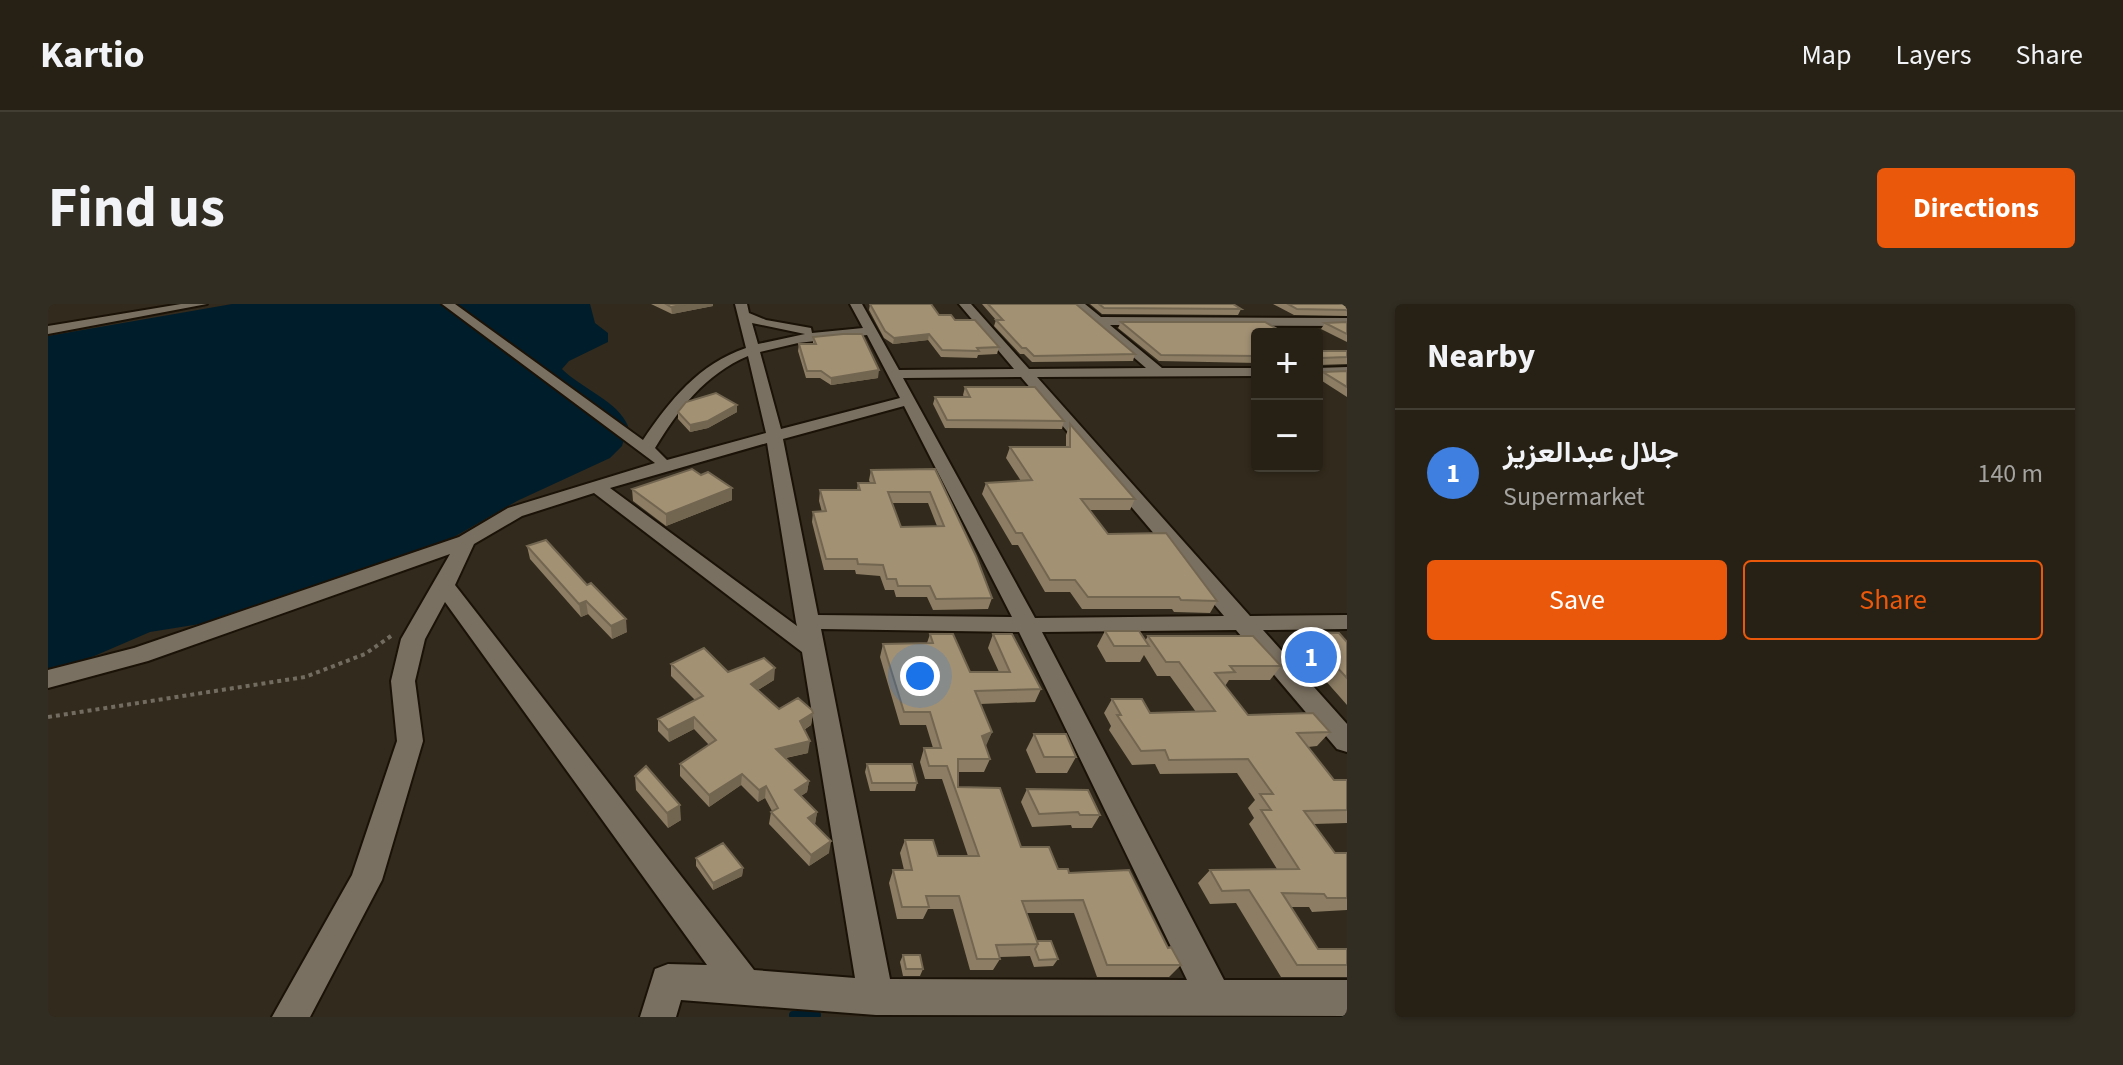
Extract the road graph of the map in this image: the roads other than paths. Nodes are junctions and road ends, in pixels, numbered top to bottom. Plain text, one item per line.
1 (201, 304) edge
2 (448, 304) edge
3 (856, 304) edge
4 (965, 304) edge
5 (1078, 304) edge
6 (743, 309) edge
7 (1099, 321) junction
8 (1347, 322) edge
9 (48, 330) edge
10 (872, 331) junction
11 (829, 335) junction
12 (753, 349) junction
13 (1347, 371) edge
14 (1251, 372) edge
15 (1323, 372) edge
16 (1026, 373) junction
17 (1159, 373) junction
18 (896, 374) junction
19 (908, 400) junction
20 (774, 434) junction
21 (645, 450) junction
22 (667, 465) junction
23 (596, 486) junction
24 (466, 541) junction
25 (444, 585) junction
26 (1244, 621) junction
27 (807, 622) junction
28 (1347, 622) edge
29 (1028, 625) junction
30 (812, 648) junction
31 (48, 679) edge
32 (1347, 742) edge
33 (668, 982) junction
34 (876, 997) junction
35 (1214, 997) junction
36 (1347, 998) edge
37 (290, 1017) edge
38 (658, 1017) edge

1 - 9 street
2 - 21 street
3 - 10 street
4 - 16 street
5 - 7 street
6 - 11 street
6 - 12 street
7 - 8 street
7 - 17 street
10 - 11 street
10 - 18 street
11 - 12 street
12 - 20 street
12 - 21 street
13 - 15 street
14 - 17 street
16 - 17 street
16 - 18 street
16 - 26 street
18 - 19 street
19 - 20 street
19 - 29 street
20 - 22 street
20 - 27 street
21 - 22 street
22 - 23 street
23 - 24 street
23 - 30 street
24 - 25 street
24 - 31 street
25 - 33 street
25 - 37 street
26 - 28 street
26 - 29 street
26 - 32 street
27 - 29 street
27 - 30 street
29 - 35 street
30 - 34 street
33 - 34 street
33 - 38 street
34 - 35 street
35 - 36 street

